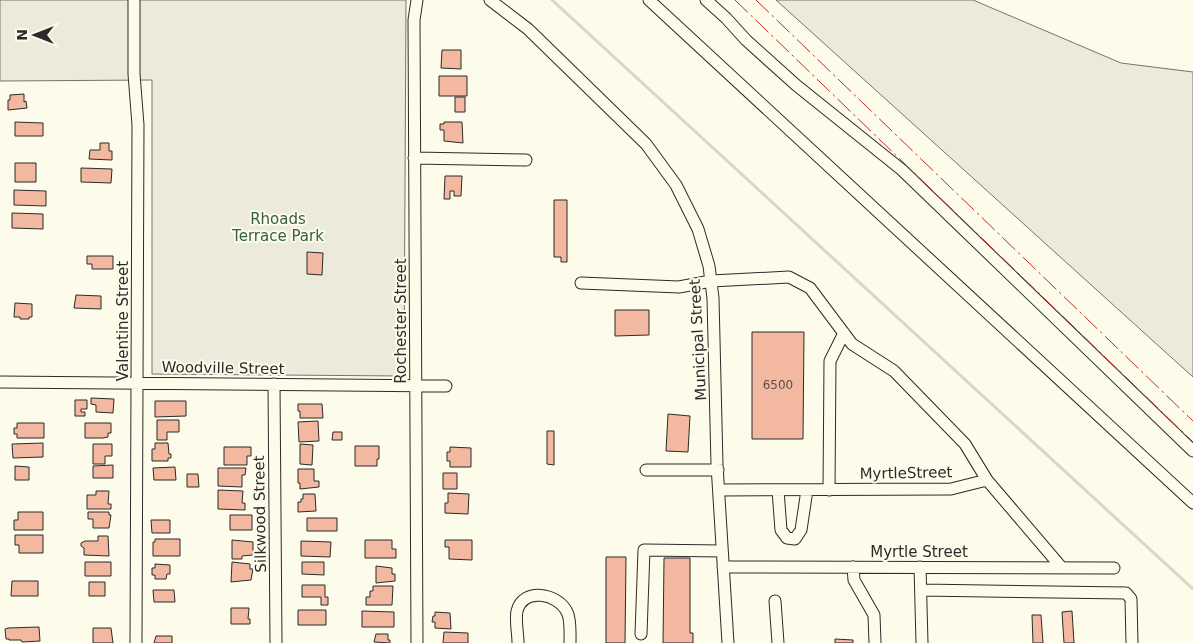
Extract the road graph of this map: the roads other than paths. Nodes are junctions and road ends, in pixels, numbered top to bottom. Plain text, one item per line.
1 (134, 0) edge
2 (417, 0) edge
3 (490, 0) edge
4 (649, 0) edge
5 (706, 0) edge
6 (414, 158) junction
7 (526, 160) dead end
8 (711, 281) junction
9 (581, 282) dead end
10 (844, 333) junction
11 (0, 382) edge
12 (138, 382) junction
13 (274, 384) junction
14 (416, 384) junction
15 (446, 386) dead end
16 (1193, 451) edge
17 (646, 470) dead end
18 (718, 470) junction
19 (987, 480) junction
20 (719, 490) junction
21 (778, 490) junction
22 (808, 490) junction
23 (829, 490) junction
24 (1193, 503) edge
25 (722, 551) junction
26 (723, 567) junction
27 (853, 567) junction
28 (920, 567) junction
29 (1062, 568) junction
30 (1114, 568) dead end
31 (921, 590) junction
32 (775, 601) dead end
33 (641, 634) dead end
34 (136, 643) edge
35 (276, 643) edge
36 (417, 643) edge
37 (518, 643) edge
38 (570, 643) edge
39 (728, 643) edge
40 (778, 643) edge
41 (876, 643) edge
42 (922, 643) edge
43 (1132, 643) edge

1 - 12 street, Valentine Street
2 - 6 street, Rochester Street
3 - 8 street, Municipal Street
4 - 24 street
5 - 16 street
6 - 7 street
6 - 14 street, Rochester Street
8 - 9 street
8 - 10 street
8 - 18 street, Municipal Street
10 - 19 street
10 - 23 street
11 - 12 street, Woodville Street
12 - 13 street, Woodville Street
12 - 34 street, Valentine Street
13 - 14 street, Woodville Street
13 - 35 street, Silkwood Street
14 - 15 street, Woodville Street
14 - 36 street, Rochester Street
17 - 18 street
18 - 20 street, Municipal Street
19 - 23 street, MyrtleStreet
19 - 29 street
20 - 21 street, MyrtleStreet
20 - 25 street, Municipal Street
21 - 22 street, MyrtleStreet
21 - 22 street
22 - 23 street, MyrtleStreet
25 - 26 street, Municipal Street
25 - 33 street
26 - 27 street, Myrtle Street
26 - 39 street, Municipal Street
27 - 28 street, Myrtle Street
27 - 41 street
28 - 29 street, Myrtle Street
28 - 31 street
29 - 30 street, Myrtle Street
31 - 42 street
31 - 43 street
32 - 40 street
37 - 38 street

